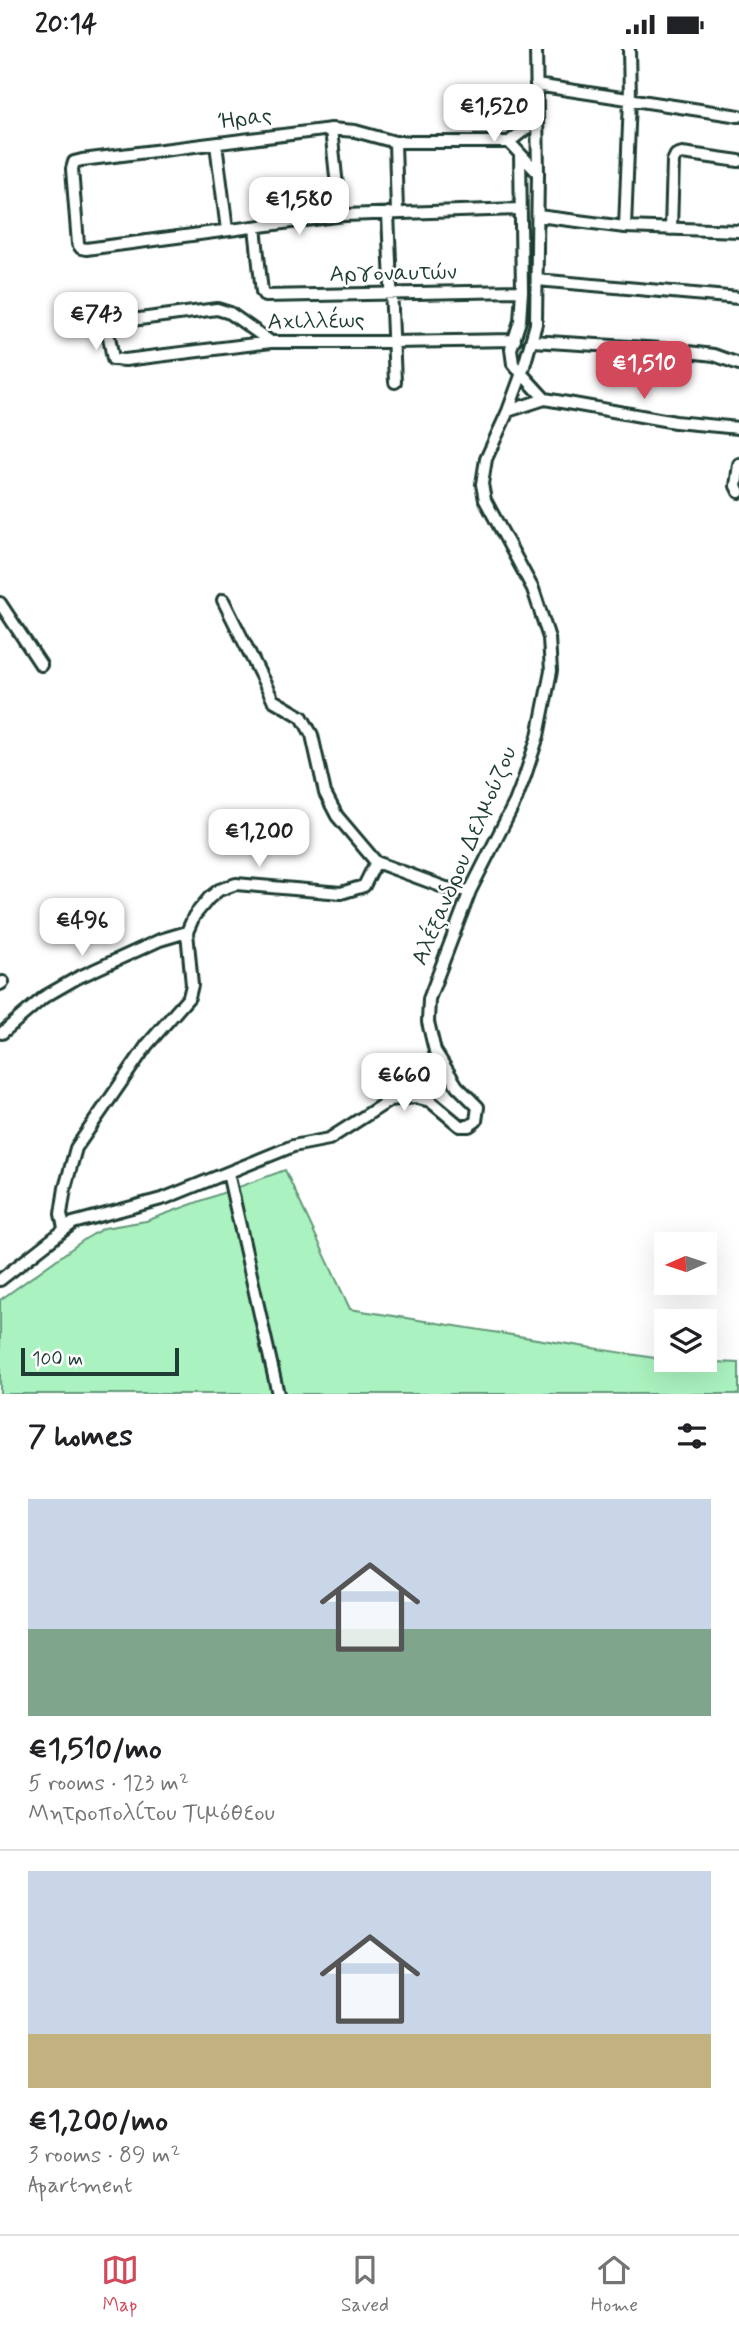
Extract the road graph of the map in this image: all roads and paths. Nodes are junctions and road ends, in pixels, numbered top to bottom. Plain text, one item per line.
1 (536, 49) edge
2 (629, 49) edge
3 (536, 85) junction
4 (631, 99) junction
5 (739, 116) edge
6 (537, 120) junction
7 (331, 129) junction
8 (395, 142) junction
9 (509, 142) junction
10 (216, 144) junction
11 (520, 154) junction
12 (739, 161) edge
13 (538, 173) junction
14 (520, 209) junction
15 (392, 213) junction
16 (340, 215) junction
17 (538, 216) junction
18 (255, 227) junction
19 (625, 227) junction
20 (671, 229) junction
21 (227, 230) junction
22 (739, 231) edge
23 (537, 279) junction
24 (522, 291) junction
25 (391, 295) junction
26 (265, 296) joint
27 (739, 298) edge
28 (515, 340) junction
29 (533, 341) junction
30 (271, 342) junction
31 (392, 342) junction
32 (739, 364) edge
33 (522, 373) junction
34 (395, 382) dead end
35 (545, 400) junction
36 (508, 411) junction
37 (739, 428) edge
38 (739, 464) edge
39 (739, 492) edge
40 (223, 600) dead end
41 (0, 603) edge
42 (41, 665) dead end
43 (376, 862) junction
44 (470, 891) junction
45 (187, 932) junction
46 (2, 1033) dead end
47 (229, 1173) junction
48 (64, 1228) junction
49 (0, 1280) edge
50 (278, 1394) edge

1 - 3 street, Αλέξανδρου Δελμούζου
2 - 4 street
3 - 4 street
3 - 6 street, Αλέξανδρου Δελμούζου
4 - 5 street
4 - 19 street
6 - 9 street
6 - 13 street, Αλέξανδρου Δελμούζου
7 - 8 street, Ήρας
7 - 10 street, Ήρας
7 - 16 street
8 - 9 street, Ήρας
8 - 15 street
9 - 11 street
10 - 21 street
10 - 21 street, Ήρας
11 - 13 street
11 - 14 street
12 - 20 street
13 - 17 street, Αλέξανδρου Δελμούζου
14 - 15 street
14 - 24 street
15 - 16 street
15 - 25 street
16 - 18 street
17 - 19 street
17 - 23 street, Αλέξανδρου Δελμούζου
18 - 21 street
18 - 26 street, Αχιλλέως
19 - 20 street
20 - 22 street
23 - 27 street
23 - 29 street, Αλέξανδρου Δελμούζου
24 - 25 street, Αργοναυτών
24 - 28 street
25 - 26 street, Αργοναυτών
25 - 31 street
28 - 31 street, Αχιλλέως
28 - 33 street
29 - 32 street
29 - 33 street, Αλέξανδρου Δελμούζου
30 - 30 street, Αχιλλέως
30 - 31 street, Αχιλλέως
31 - 34 street
33 - 35 street
33 - 36 street, Αλέξανδρου Δελμούζου
35 - 36 street
35 - 37 street
36 - 44 street, Αλέξανδρου Δελμούζου
38 - 39 street
40 - 43 street
41 - 42 street
43 - 44 street
43 - 45 street
44 - 47 street, Αλέξανδρου Δελμούζου
45 - 46 street
45 - 48 street
47 - 48 street, Αλέξανδρου Δελμούζου
47 - 50 street
48 - 49 street, Αλέξανδρου Δελμούζου

